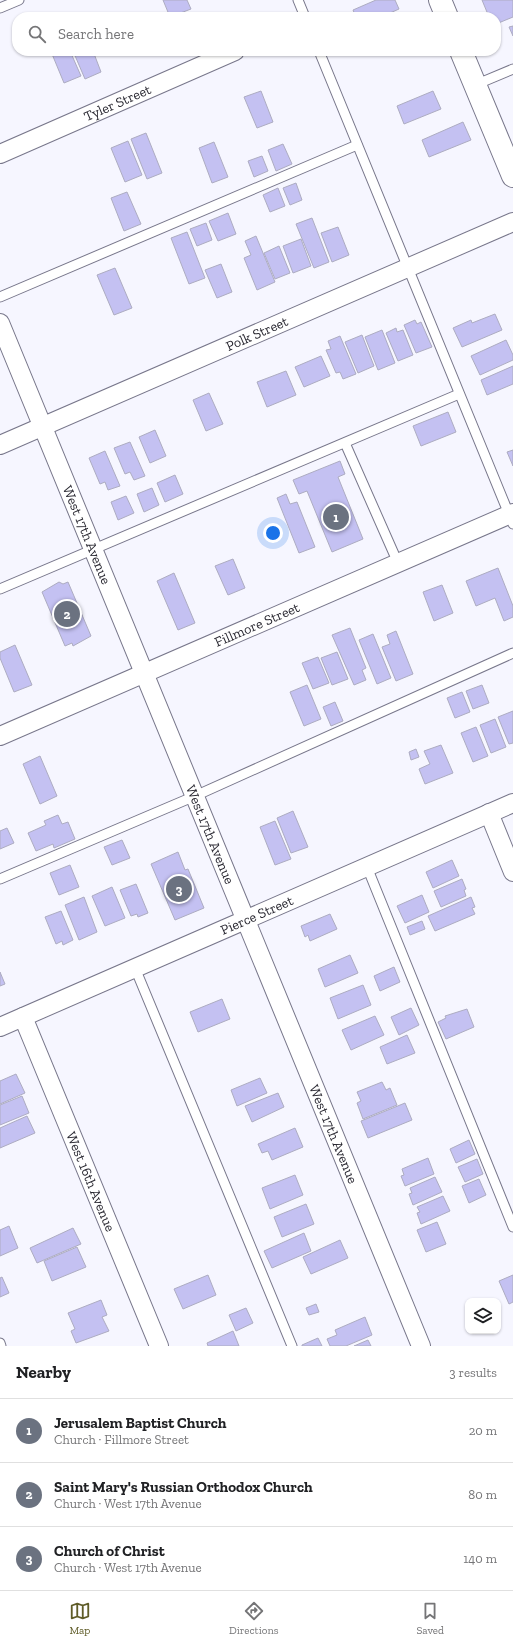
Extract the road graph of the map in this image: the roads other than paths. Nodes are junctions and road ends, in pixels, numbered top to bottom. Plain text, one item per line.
1 (19, 0) edge
2 (298, 0) edge
3 (440, 0) edge
4 (0, 8) edge
5 (303, 12) edge
6 (445, 12) edge
7 (224, 56) edge
8 (321, 56) edge
9 (463, 56) edge
10 (513, 69) edge
11 (475, 85) junction
12 (357, 145) junction
13 (0, 154) edge
14 (513, 176) edge
15 (513, 222) edge
16 (407, 267) junction
17 (0, 297) edge
18 (0, 323) edge
19 (459, 394) junction
20 (43, 427) junction
21 (345, 443) junction
22 (0, 445) edge
23 (512, 517) edge
24 (93, 548) junction
25 (398, 563) junction
26 (0, 589) edge
27 (513, 653) edge
28 (144, 673) junction
29 (0, 736) edge
30 (194, 796) junction
31 (513, 803) edge
32 (489, 814) junction
33 (367, 867) junction
34 (513, 872) edge
35 (0, 879) edge
36 (246, 920) junction
37 (135, 968) junction
38 (23, 1017) junction
39 (0, 1027) edge
40 (513, 1226) edge
41 (0, 1343) edge
42 (1, 1346) edge
43 (159, 1346) edge
44 (292, 1346) edge
45 (421, 1346) edge

1 - 4 lane
2 - 5 lane
3 - 6 street
7 - 13 street, Tyler Street
8 - 12 lane
9 - 11 street
10 - 11 lane
11 - 14 street
12 - 16 lane
12 - 17 lane
15 - 16 street, Polk Street
16 - 19 lane
16 - 20 street, Polk Street
18 - 20 street, West 17th Avenue
19 - 21 lane
19 - 23 lane
20 - 22 street, Polk Street
20 - 24 street, West 17th Avenue
21 - 24 lane
21 - 25 lane
23 - 25 street, Fillmore Street
24 - 26 lane
24 - 28 street, West 17th Avenue
25 - 28 street, Fillmore Street
27 - 30 lane
28 - 29 street, Fillmore Street
28 - 30 street, West 17th Avenue
30 - 35 lane
30 - 36 street, West 17th Avenue
31 - 32 street, Pierce Street
32 - 33 street, Pierce Street
32 - 34 street
33 - 36 street, Pierce Street
33 - 40 lane
36 - 37 street, Pierce Street
36 - 45 street, West 17th Avenue
37 - 38 street, Pierce Street
37 - 44 lane
38 - 39 street, Pierce Street
38 - 43 street, West 16th Avenue
41 - 42 lane

